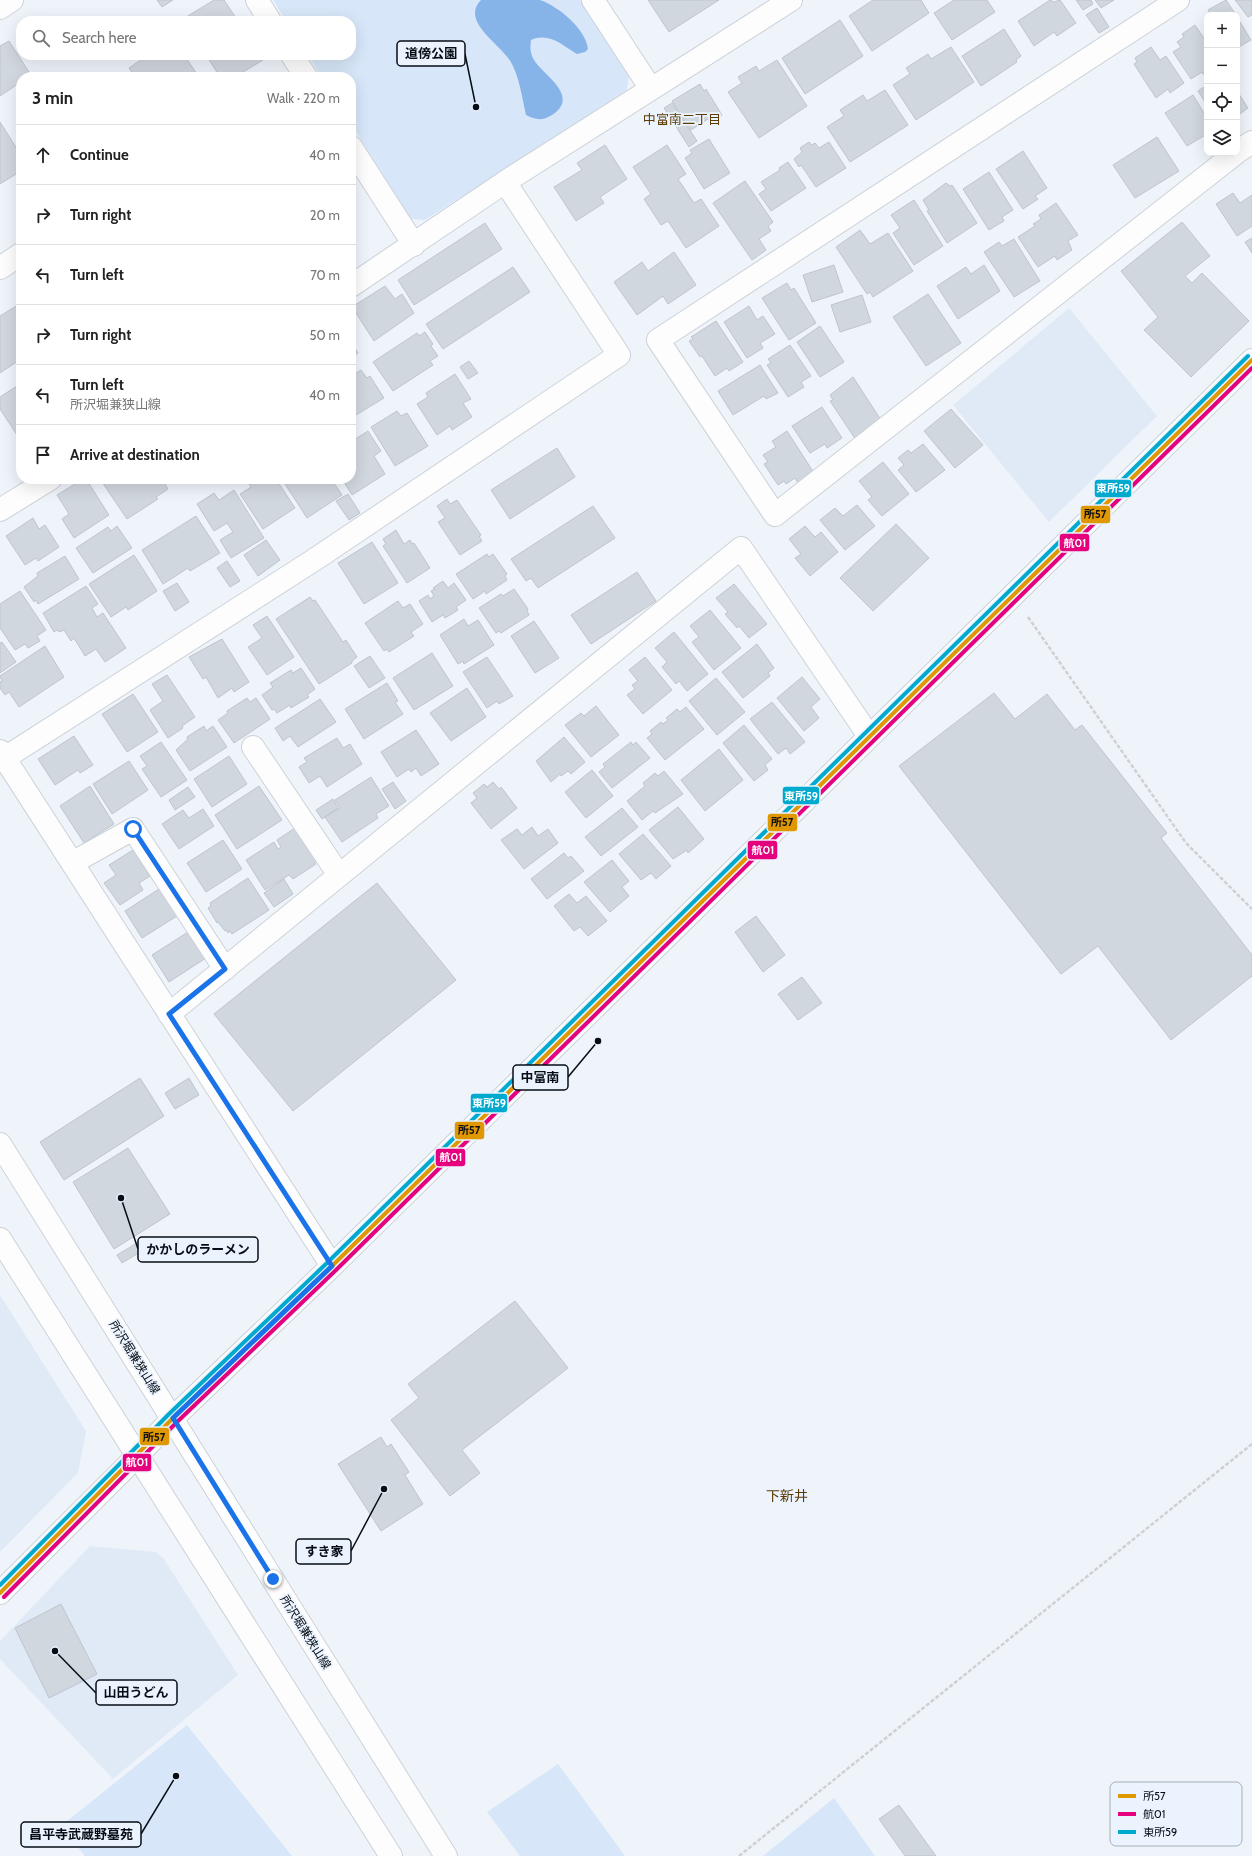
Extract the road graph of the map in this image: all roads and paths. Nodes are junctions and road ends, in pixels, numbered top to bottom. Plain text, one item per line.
1 (12, 0) edge
2 (257, 0) edge
3 (593, 0) edge
4 (791, 0) edge
5 (1178, 0) edge
6 (0, 8) edge
7 (267, 16) edge
8 (651, 89) junction
9 (1252, 142) edge
10 (1240, 150) edge
11 (356, 155) edge
12 (1231, 156) edge
13 (505, 182) junction
14 (414, 245) junction
15 (16, 257) edge
16 (0, 268) edge
17 (356, 283) edge
18 (1252, 360) edge
19 (42, 484) edge
20 (0, 510) edge
21 (1013, 595) junction
22 (869, 736) junction
23 (253, 747) dead end
24 (2, 757) edge
25 (72, 863) junction
26 (339, 875) junction
27 (1252, 909) edge
28 (225, 969) junction
29 (169, 1014) junction
30 (0, 1144) edge
31 (0, 1239) edge
32 (332, 1266) junction
33 (173, 1418) junction
34 (1252, 1444) edge
35 (137, 1456) junction
36 (0, 1593) edge
37 (392, 1856) edge
38 (446, 1856) edge
39 (739, 1856) edge

1 - 6 street
2 - 7 street
3 - 8 street
4 - 8 street
5 - 12 street
8 - 13 street
9 - 10 street
11 - 14 street
13 - 14 street
13 - 24 street
14 - 17 street
15 - 16 street
18 - 21 street
19 - 20 street
21 - 22 street
21 - 27 path
22 - 26 street
22 - 32 street
23 - 26 street
24 - 25 street
25 - 28 street
25 - 29 street
26 - 28 street
28 - 29 street
29 - 32 street
30 - 33 street, 所沢堀兼狭山線
31 - 35 street
32 - 33 street
33 - 35 street
33 - 38 street, 所沢堀兼狭山線
34 - 39 path
35 - 36 street
35 - 37 street

